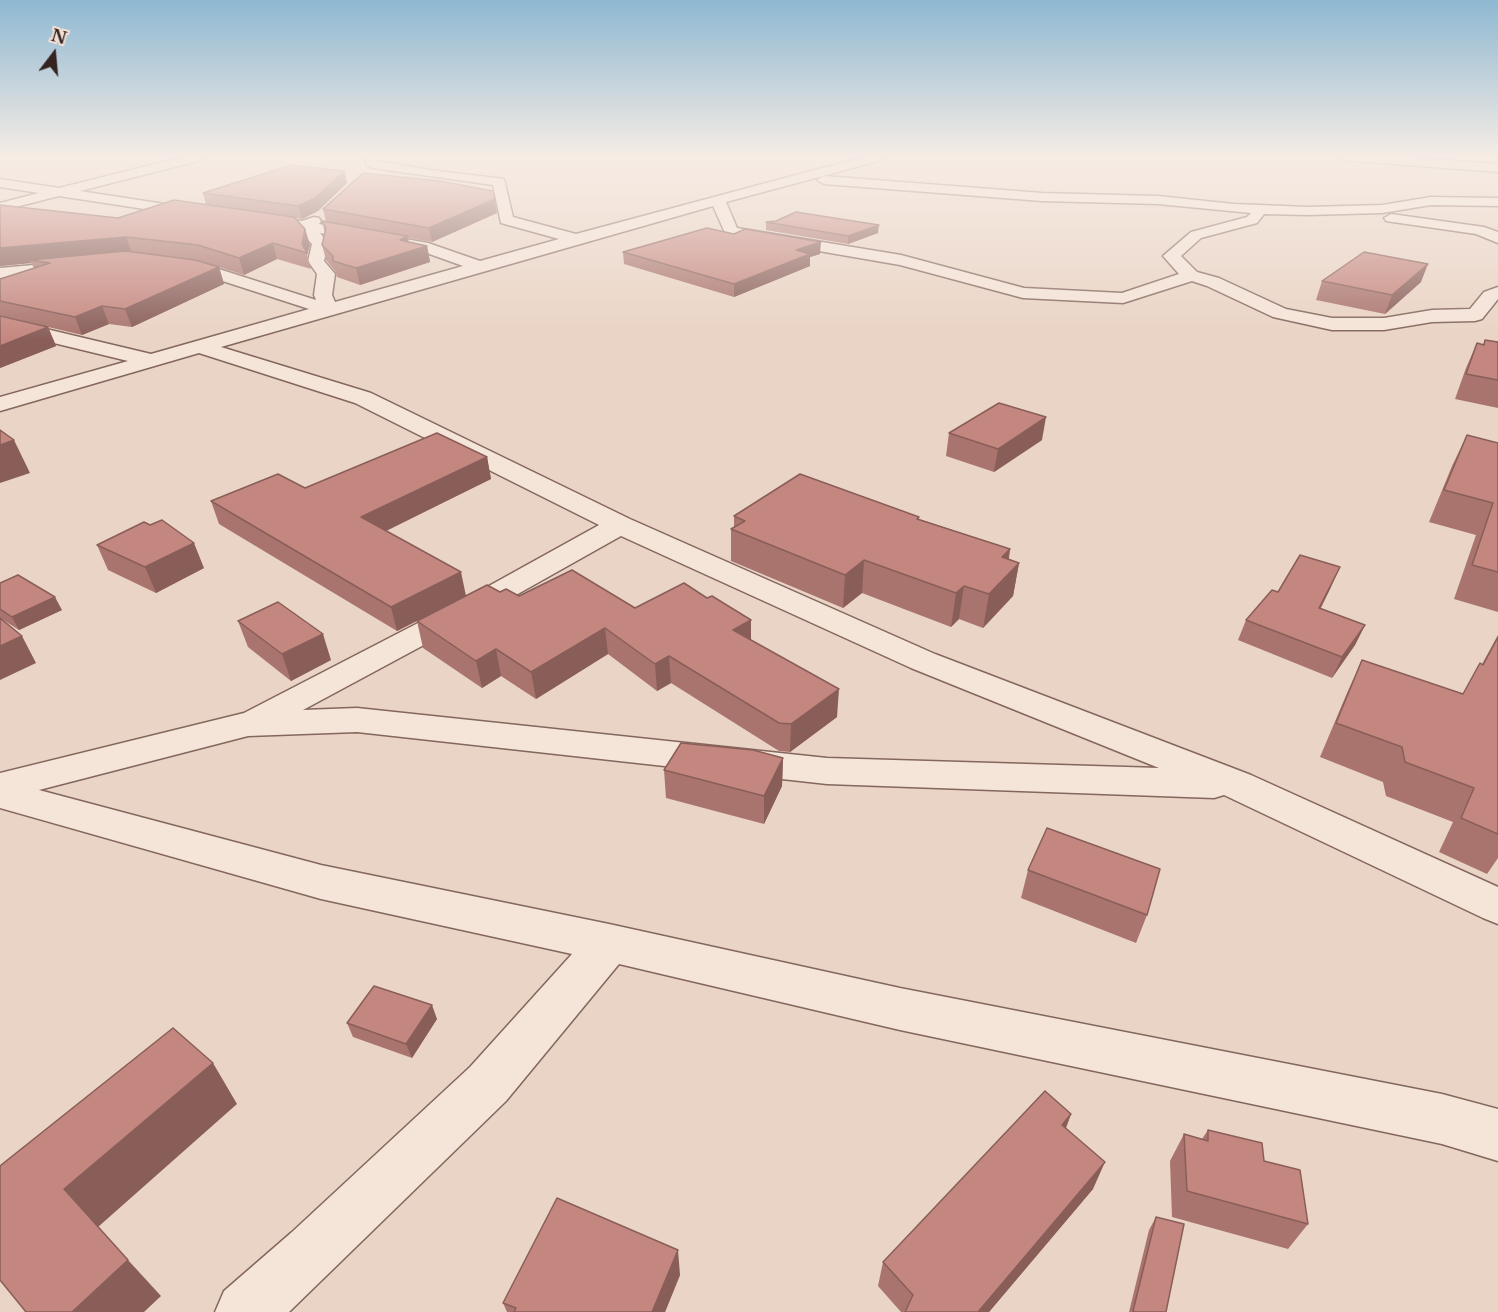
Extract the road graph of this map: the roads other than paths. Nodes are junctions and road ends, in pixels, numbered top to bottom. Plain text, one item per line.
1 (322, 217) edge
2 (506, 217) edge
3 (657, 217) edge
4 (724, 217) edge
5 (1255, 217) edge
6 (1381, 217) edge
7 (238, 218) edge
8 (304, 226) junction
9 (1497, 238) edge
10 (579, 239) junction
11 (162, 264) edge
12 (87, 265) edge
13 (481, 267) junction
14 (0, 273) edge
15 (1191, 276) junction
16 (1498, 292) edge
17 (329, 310) junction
18 (0, 324) edge
19 (200, 347) junction
20 (152, 361) junction
21 (0, 404) edge
22 (620, 525) junction
23 (248, 724) junction
24 (1237, 785) junction
25 (0, 787) edge
26 (0, 794) edge
27 (1498, 906) edge
28 (609, 943) junction
29 (1498, 1135) edge
30 (245, 1312) edge

1 - 8 street
2 - 10 street
3 - 10 street
4 - 15 street
5 - 15 street
6 - 9 street
7 - 8 street
8 - 13 street
8 - 17 street
10 - 13 street
11 - 17 street
12 - 14 street
13 - 17 street
15 - 16 street
17 - 19 street
18 - 20 street
19 - 20 street
19 - 22 street
20 - 21 street
22 - 23 street
22 - 24 street
23 - 24 street
23 - 25 street
24 - 27 street
26 - 28 street
28 - 29 street
28 - 30 street

